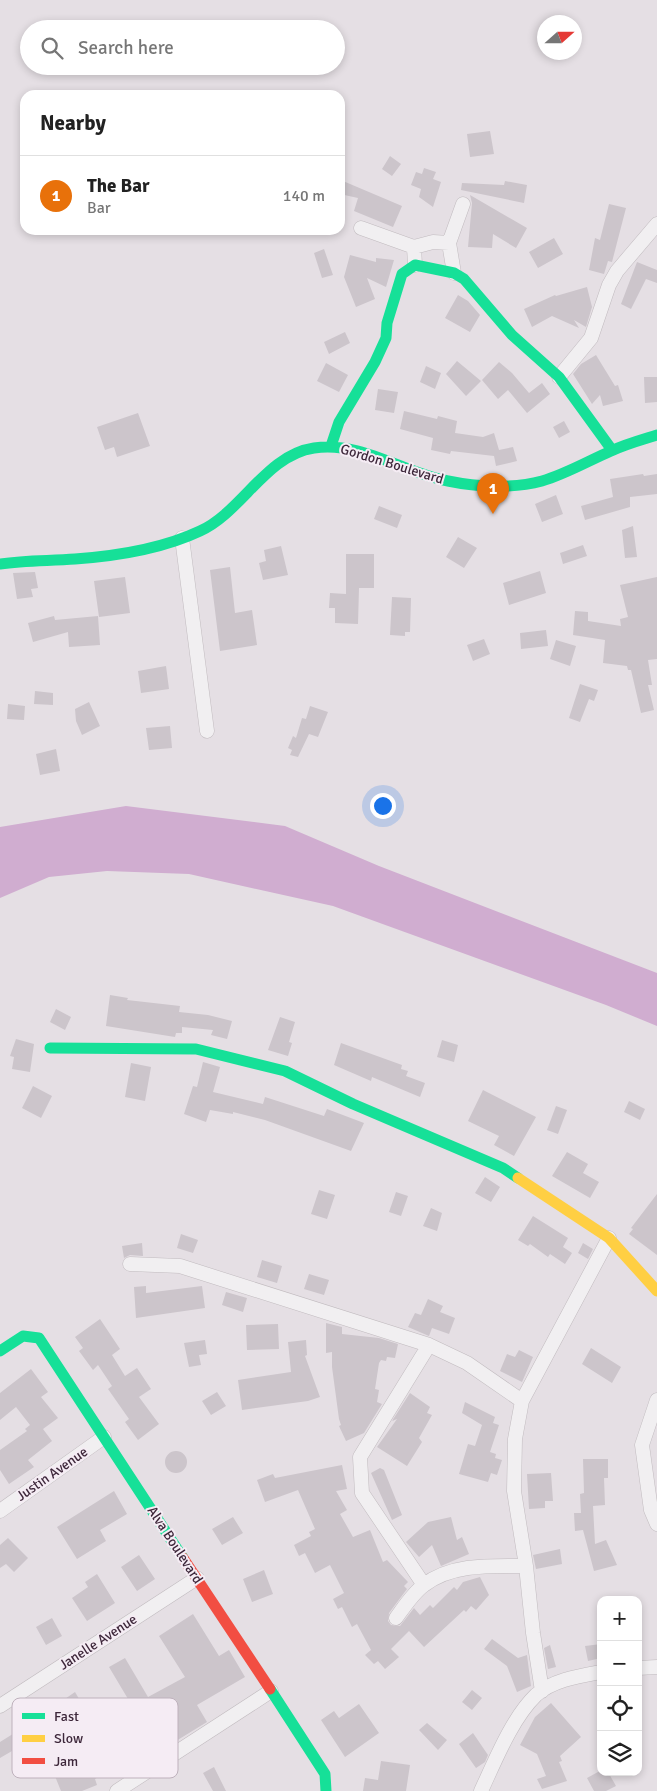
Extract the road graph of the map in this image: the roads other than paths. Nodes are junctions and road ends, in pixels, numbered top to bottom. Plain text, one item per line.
1 (463, 204) dead end
2 (657, 224) edge
3 (361, 228) dead end
4 (448, 244) junction
5 (414, 247) junction
6 (415, 265) junction
7 (454, 272) junction
8 (559, 377) junction
9 (657, 435) edge
10 (331, 446) junction
11 (612, 450) junction
12 (182, 538) junction
13 (0, 564) edge
14 (207, 731) dead end
15 (50, 1048) dead end
16 (608, 1238) junction
17 (130, 1264) dead end
18 (657, 1290) edge
19 (429, 1345) junction
20 (0, 1351) edge
21 (522, 1400) junction
22 (657, 1400) edge
23 (104, 1438) junction
24 (0, 1511) edge
25 (657, 1524) edge
26 (526, 1566) junction
27 (197, 1578) junction
28 (424, 1585) junction
29 (396, 1618) dead end
30 (657, 1667) edge
31 (642, 1668) edge
32 (597, 1673) edge
33 (271, 1691) junction
34 (542, 1691) junction
35 (12, 1698) edge
36 (12, 1698) edge
37 (0, 1706) edge
38 (178, 1751) edge
39 (137, 1778) edge
40 (117, 1791) edge
41 (326, 1791) edge
42 (480, 1791) edge

1 - 4 street
2 - 8 street
3 - 5 street
4 - 5 street
4 - 7 street
5 - 6 street
6 - 7 street
6 - 10 street
7 - 8 street
8 - 11 street
9 - 11 street, Gordon Boulevard
10 - 11 street, Gordon Boulevard
10 - 12 street, Gordon Boulevard
12 - 13 street, Gordon Boulevard
12 - 14 street
15 - 16 street
16 - 18 street
16 - 21 street
17 - 19 street
19 - 21 street
19 - 28 street
20 - 23 street, Alva Boulevard
21 - 26 street
22 - 25 street
23 - 24 street, Justin Avenue
23 - 27 street, Alva Boulevard
26 - 28 street
26 - 34 street
27 - 33 street, Alva Boulevard
27 - 36 street, Janelle Avenue
28 - 29 street
30 - 31 street
32 - 34 street
33 - 38 street
33 - 41 street, Alva Boulevard
34 - 42 street
35 - 37 street, Janelle Avenue
39 - 40 street

